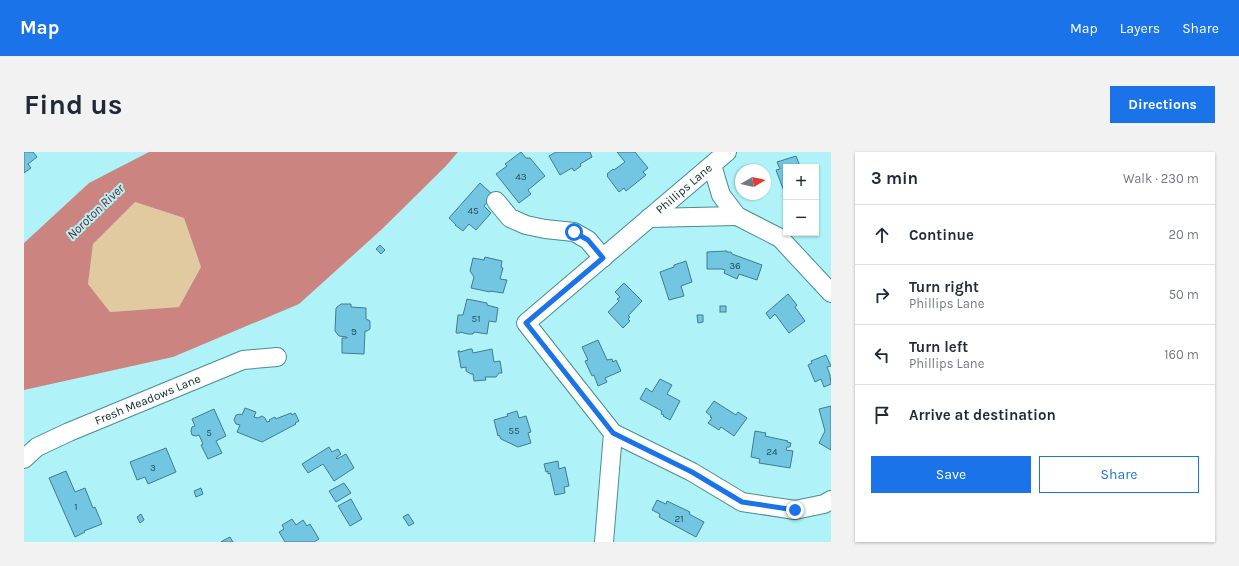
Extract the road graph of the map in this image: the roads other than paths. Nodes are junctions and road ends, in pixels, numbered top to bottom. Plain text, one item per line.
1 (727, 152) edge
2 (712, 165) junction
3 (496, 201) dead end
4 (737, 216) junction
5 (649, 218) junction
6 (603, 258) junction
7 (831, 293) edge
8 (277, 357) dead end
9 (613, 433) junction
10 (24, 459) edge
11 (831, 500) edge
12 (604, 542) edge

1 - 2 street
2 - 4 street, Phillips Lane
2 - 5 street, Phillips Lane
3 - 6 street
4 - 5 street, Phillips Lane
4 - 7 street, Phillips Lane
5 - 6 street, Phillips Lane
6 - 9 street, Phillips Lane
8 - 10 street, Fresh Meadows Lane
9 - 11 street, Phillips Lane
9 - 12 street

